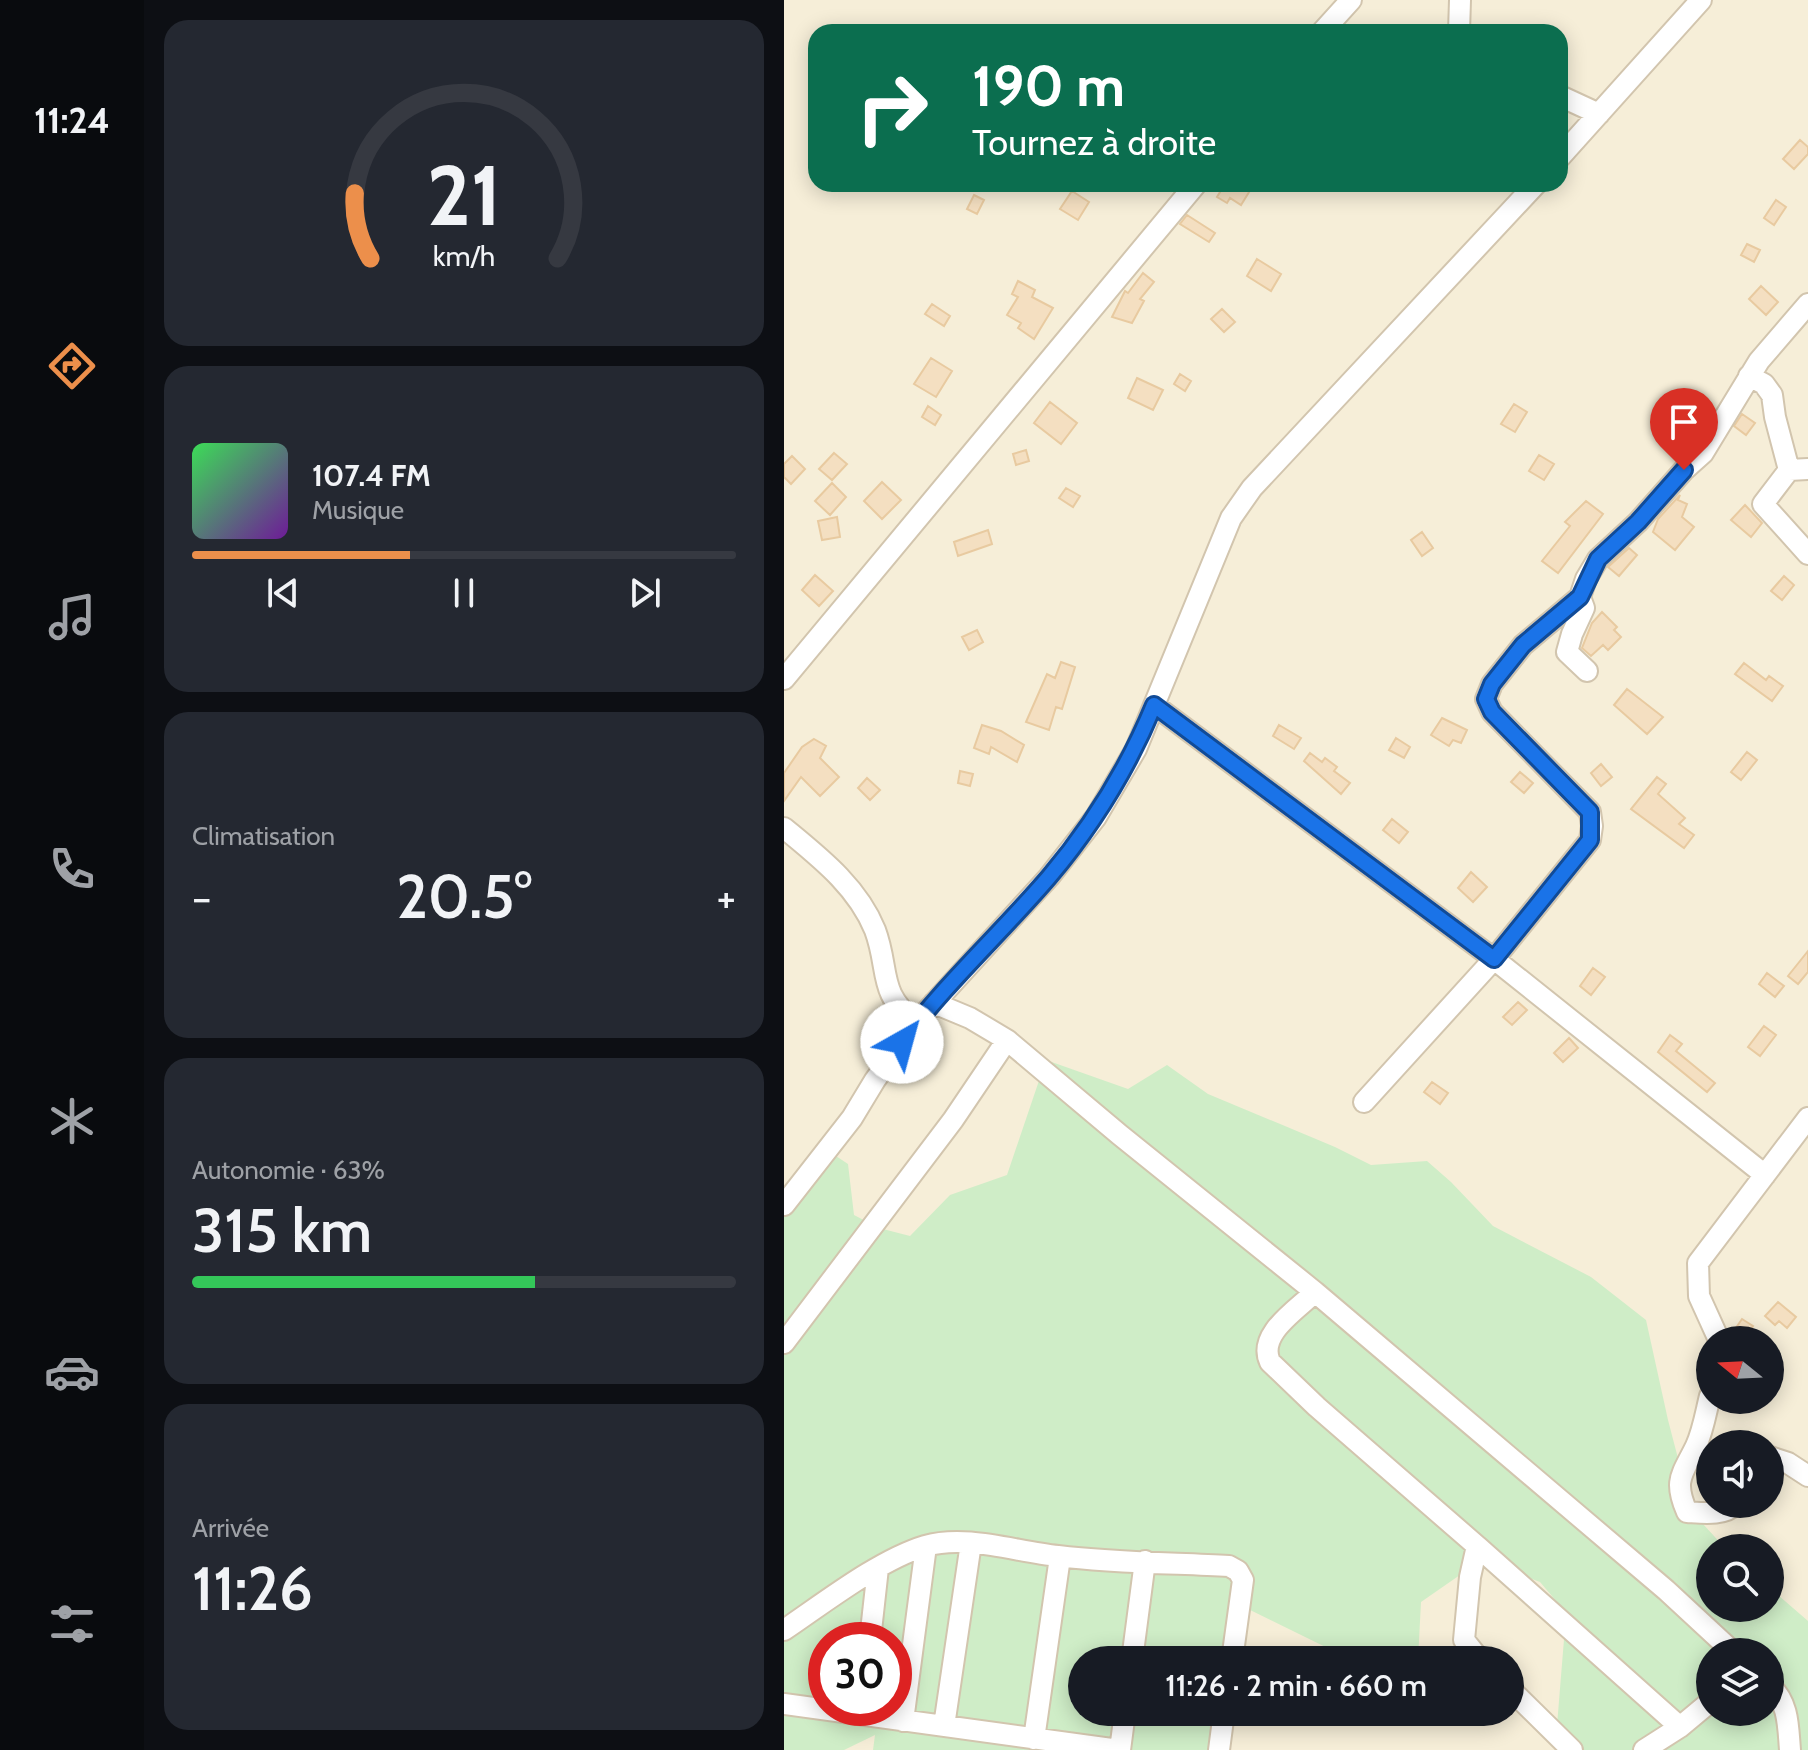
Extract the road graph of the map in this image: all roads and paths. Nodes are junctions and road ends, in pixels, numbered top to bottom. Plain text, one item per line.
1 (1351, 0) edge
2 (1460, 0) edge
3 (1701, 0) edge
4 (1329, 24) edge
5 (1459, 24) edge
6 (1568, 100) edge
7 (1599, 114) junction
8 (1568, 148) edge
9 (1189, 192) edge
10 (1529, 192) edge
11 (1808, 304) edge
12 (1749, 376) junction
13 (1798, 470) edge
14 (1808, 554) edge
15 (1580, 597) junction
16 (1587, 671) dead end
17 (784, 679) edge
18 (1154, 705) junction
19 (784, 828) edge
20 (1494, 959) junction
21 (934, 1003) junction
22 (916, 1023) junction
23 (1007, 1040) junction
24 (1364, 1102) dead end
25 (1808, 1118) edge
26 (1765, 1175) junction
27 (784, 1205) edge
28 (1315, 1292) junction
29 (1713, 1326) edge
30 (784, 1343) edge
31 (1696, 1446) edge
32 (1784, 1462) edge
33 (1808, 1476) edge
34 (1696, 1513) edge
35 (971, 1543) junction
36 (926, 1546) junction
37 (1477, 1546) junction
38 (1060, 1557) junction
39 (1145, 1561) junction
40 (878, 1568) junction
41 (872, 1622) edge
42 (784, 1630) edge
43 (1718, 1638) edge
44 (1134, 1646) edge
45 (1234, 1646) edge
46 (1469, 1646) edge
47 (912, 1653) edge
48 (1524, 1703) edge
49 (784, 1704) edge
50 (808, 1706) edge
51 (1784, 1707) edge
52 (1696, 1714) edge
53 (912, 1722) edge
54 (944, 1726) junction
55 (1123, 1726) edge
56 (1222, 1726) edge
57 (1680, 1727) junction
58 (1034, 1739) junction
59 (1119, 1750) edge
60 (1219, 1750) edge
61 (1572, 1750) edge
62 (1644, 1750) edge
63 (1790, 1750) edge

1 - 4 street
2 - 5 street
3 - 7 street
6 - 7 street
7 - 8 street
9 - 17 street
10 - 18 street
11 - 12 street
12 - 13 street
12 - 15 street
13 - 14 street
15 - 16 street
15 - 20 street
18 - 20 street
18 - 21 street
19 - 22 street
20 - 24 street
20 - 26 street
21 - 22 street
21 - 23 street
22 - 27 street
23 - 28 street
23 - 30 street
25 - 26 street
26 - 29 street
28 - 37 street
28 - 43 street
31 - 34 street
32 - 33 street
35 - 36 street
35 - 38 street
35 - 54 street
36 - 40 street
36 - 47 street
37 - 46 street
37 - 57 street
38 - 39 street
38 - 58 street
39 - 44 street
39 - 45 street
40 - 41 street
40 - 42 street
48 - 61 street
49 - 50 street
51 - 63 street
52 - 57 street
53 - 54 street
54 - 58 street
55 - 59 street
56 - 60 street
57 - 62 street
58 - 59 street

